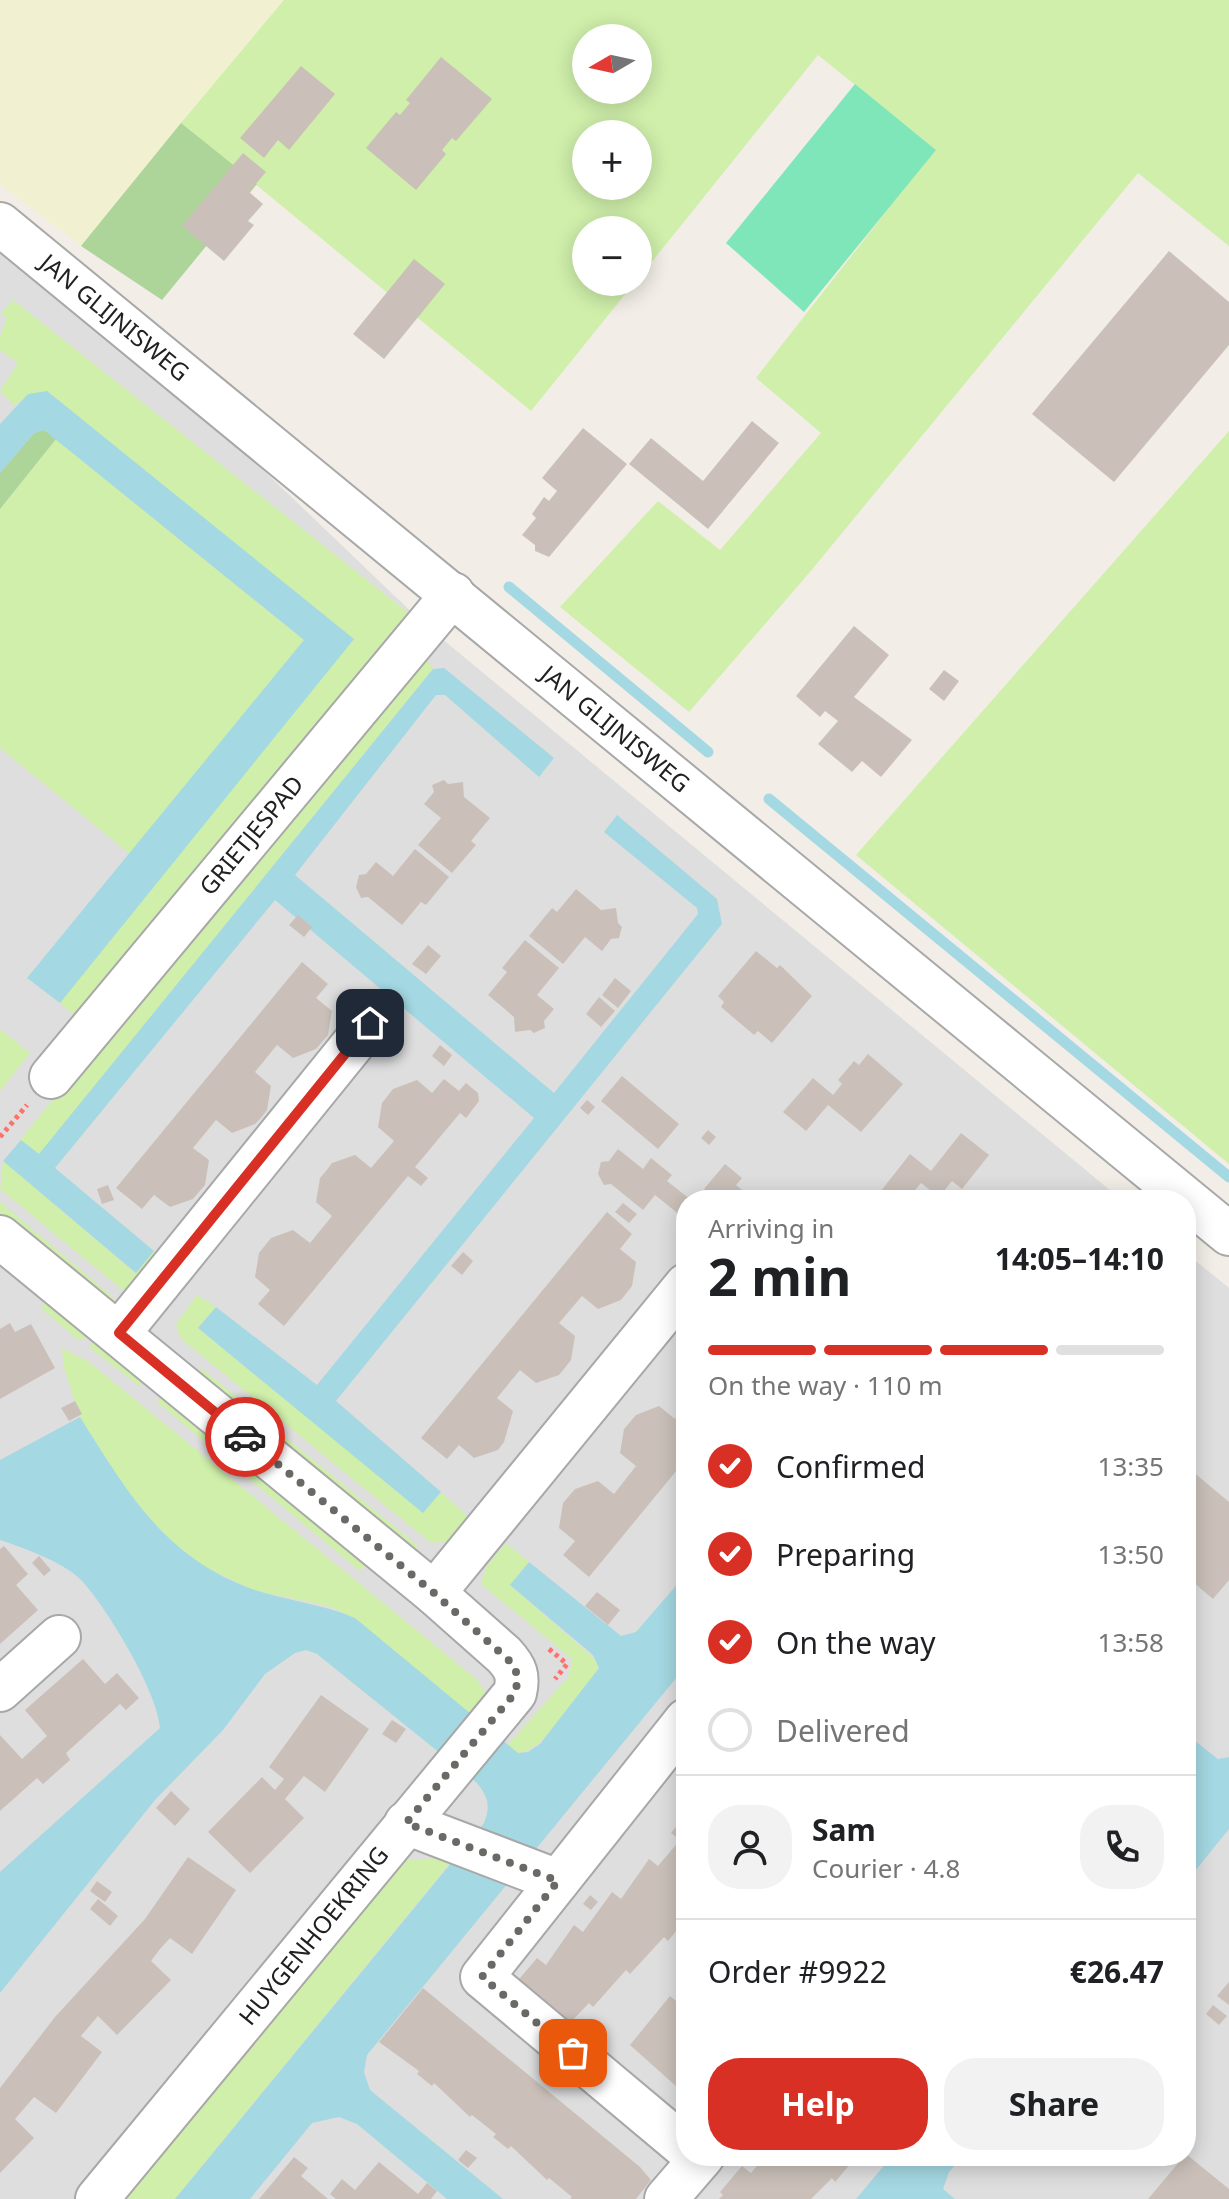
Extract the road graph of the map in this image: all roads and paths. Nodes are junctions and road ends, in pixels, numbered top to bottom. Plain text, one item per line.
1 (0, 224) edge
2 (453, 594) junction
3 (370, 1023) dead end
4 (51, 1077) dead end
5 (1176, 1190) edge
6 (1196, 1207) edge
7 (1229, 1234) edge
8 (0, 1237) edge
9 (16, 1272) edge
10 (676, 1297) edge
11 (119, 1333) junction
12 (434, 1593) junction
13 (59, 1637) dead end
14 (0, 1690) edge
15 (676, 1731) edge
16 (406, 1823) junction
17 (541, 1874) junction
18 (676, 2138) edge
19 (688, 2166) edge
20 (97, 2199) edge
21 (666, 2199) edge

1 - 2 street, JAN GLIJNISWEG
2 - 4 street, GRIETJESPAD
2 - 5 street, JAN GLIJNISWEG
3 - 11 street
6 - 7 street, JAN GLIJNISWEG
8 - 9 street, HUYGENHOEKRING
9 - 11 street, HUYGENHOEKRING
10 - 12 street
11 - 12 street, HUYGENHOEKRING
12 - 16 street, HUYGENHOEKRING
13 - 14 street
15 - 17 street
16 - 17 street
16 - 20 street, HUYGENHOEKRING
17 - 18 street
19 - 21 street

